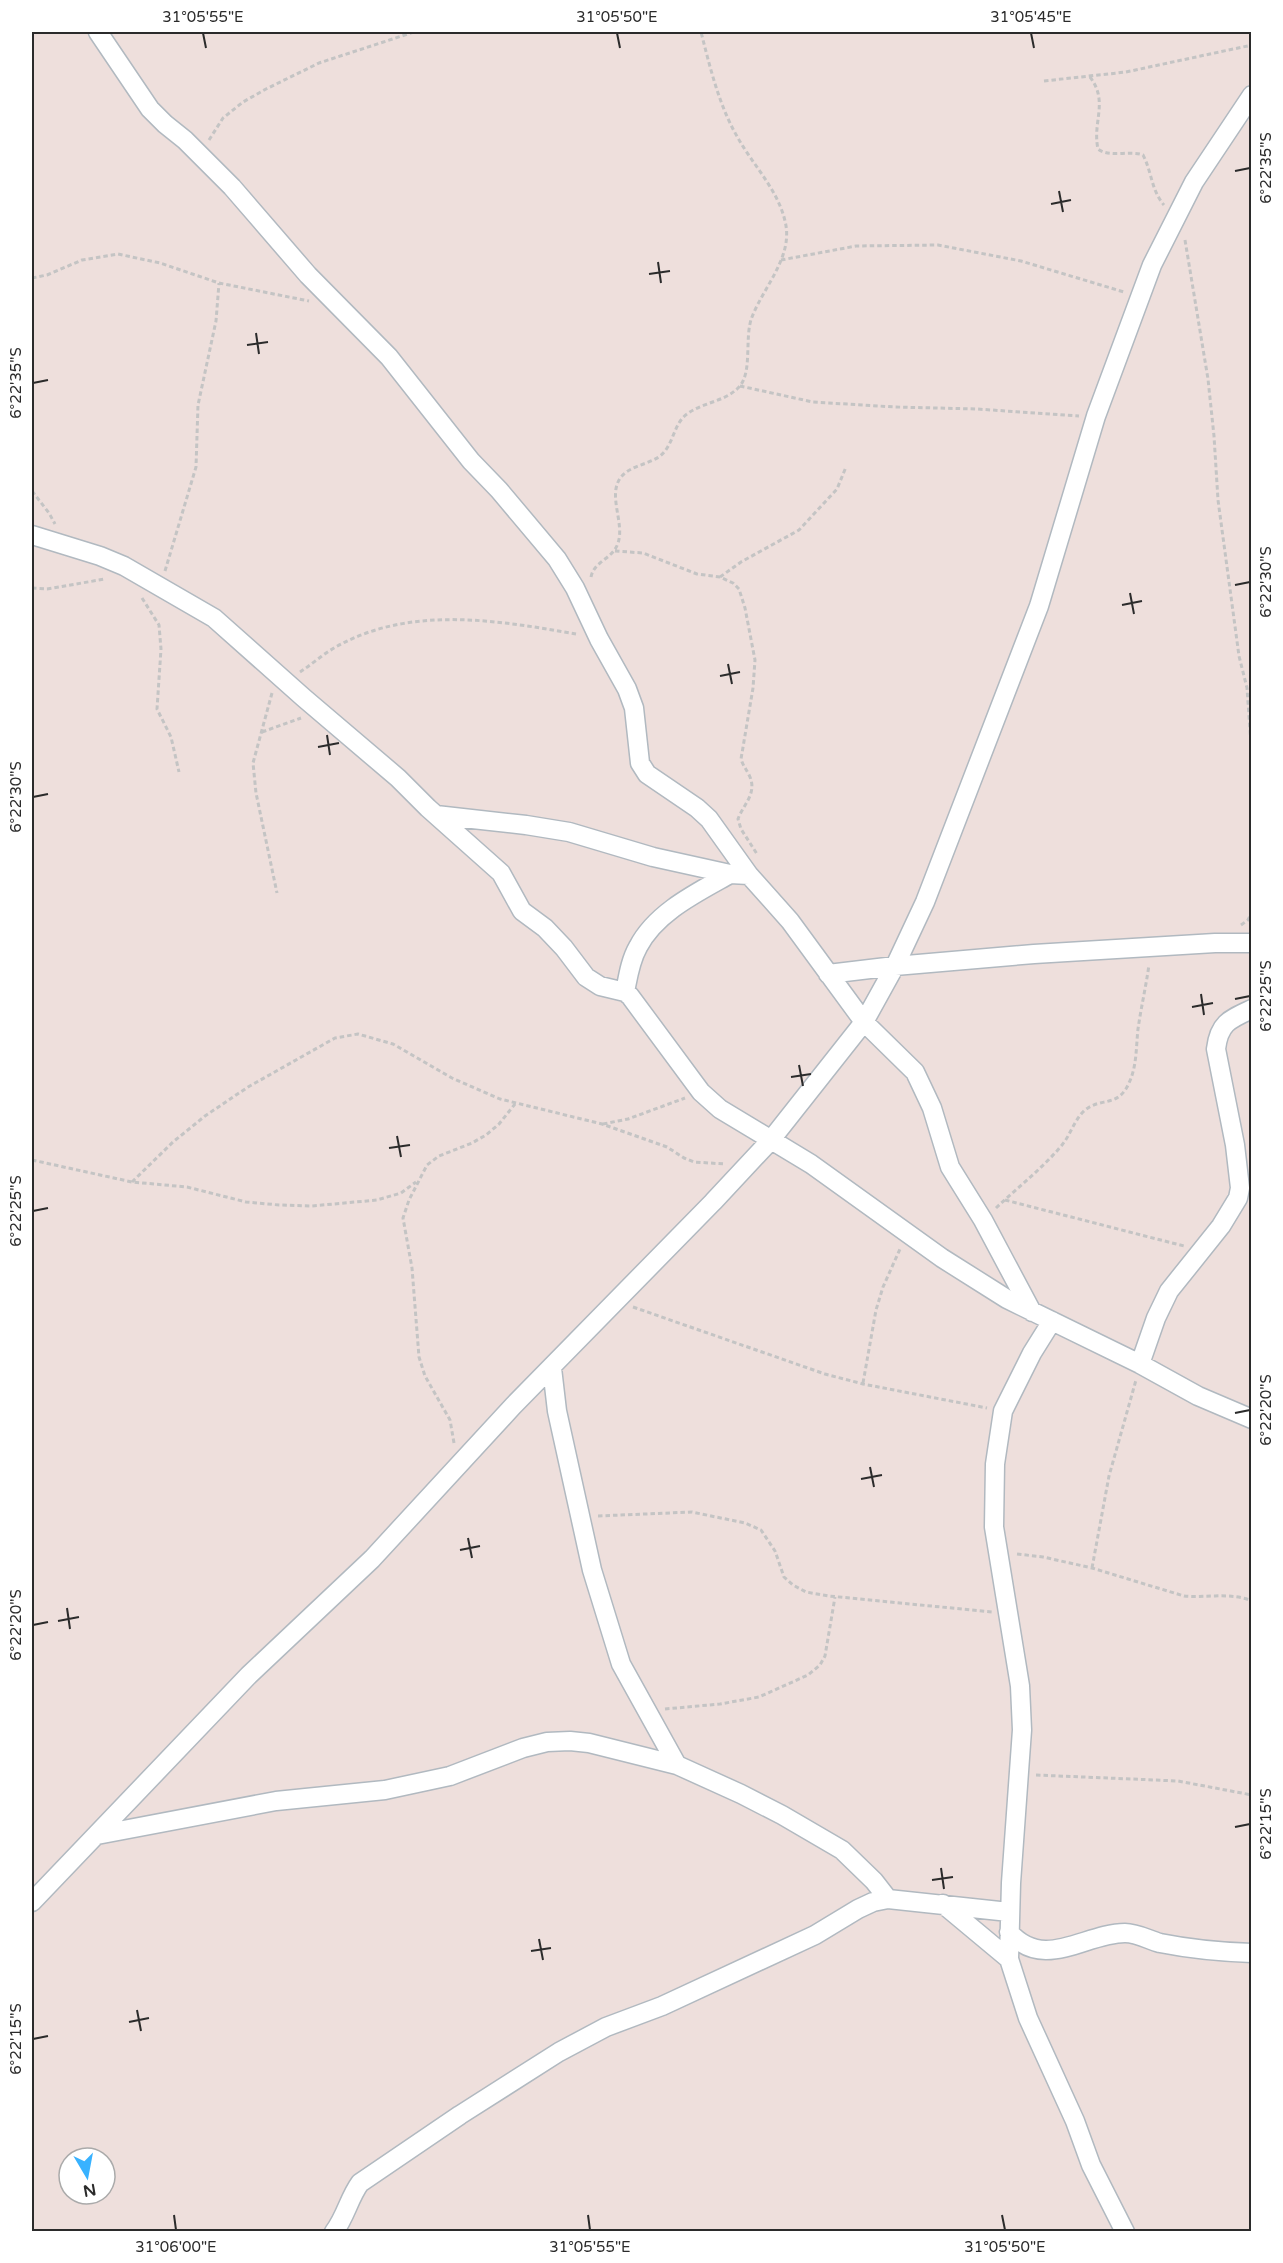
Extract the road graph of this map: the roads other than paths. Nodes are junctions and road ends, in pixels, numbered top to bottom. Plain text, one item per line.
1 (98, 32) edge
2 (1251, 95) edge
3 (32, 535) edge
4 (436, 815) junction
5 (755, 867) junction
6 (730, 874) junction
7 (1251, 944) edge
8 (895, 966) junction
9 (828, 974) junction
10 (625, 992) junction
11 (1251, 1009) edge
12 (864, 1022) junction
13 (771, 1141) junction
14 (1032, 1312) junction
15 (1052, 1321) junction
16 (1140, 1364) junction
17 (552, 1368) junction
18 (1251, 1419) edge
19 (677, 1765) junction
20 (97, 1835) junction
21 (888, 1899) junction
22 (32, 1902) edge
23 (944, 1904) junction
24 (1009, 1912) junction
25 (1009, 1932) junction
26 (1251, 1953) edge
27 (1009, 1959) junction
28 (334, 2232) edge
29 (1125, 2232) edge

1 - 5 street
2 - 8 street
3 - 4 street
4 - 6 street
4 - 10 street
5 - 6 street
5 - 9 street
6 - 10 street
7 - 8 street
8 - 9 street
8 - 12 street
9 - 12 street
10 - 13 street
11 - 16 street
12 - 13 street
12 - 14 street
13 - 14 street
13 - 17 street
14 - 15 street
15 - 16 street
15 - 24 street
16 - 18 street
17 - 19 street
17 - 20 street
19 - 20 street
19 - 21 street
20 - 22 street
21 - 23 street
21 - 28 street
23 - 24 street
23 - 27 street
24 - 25 street
25 - 26 street
25 - 27 street
27 - 29 street

